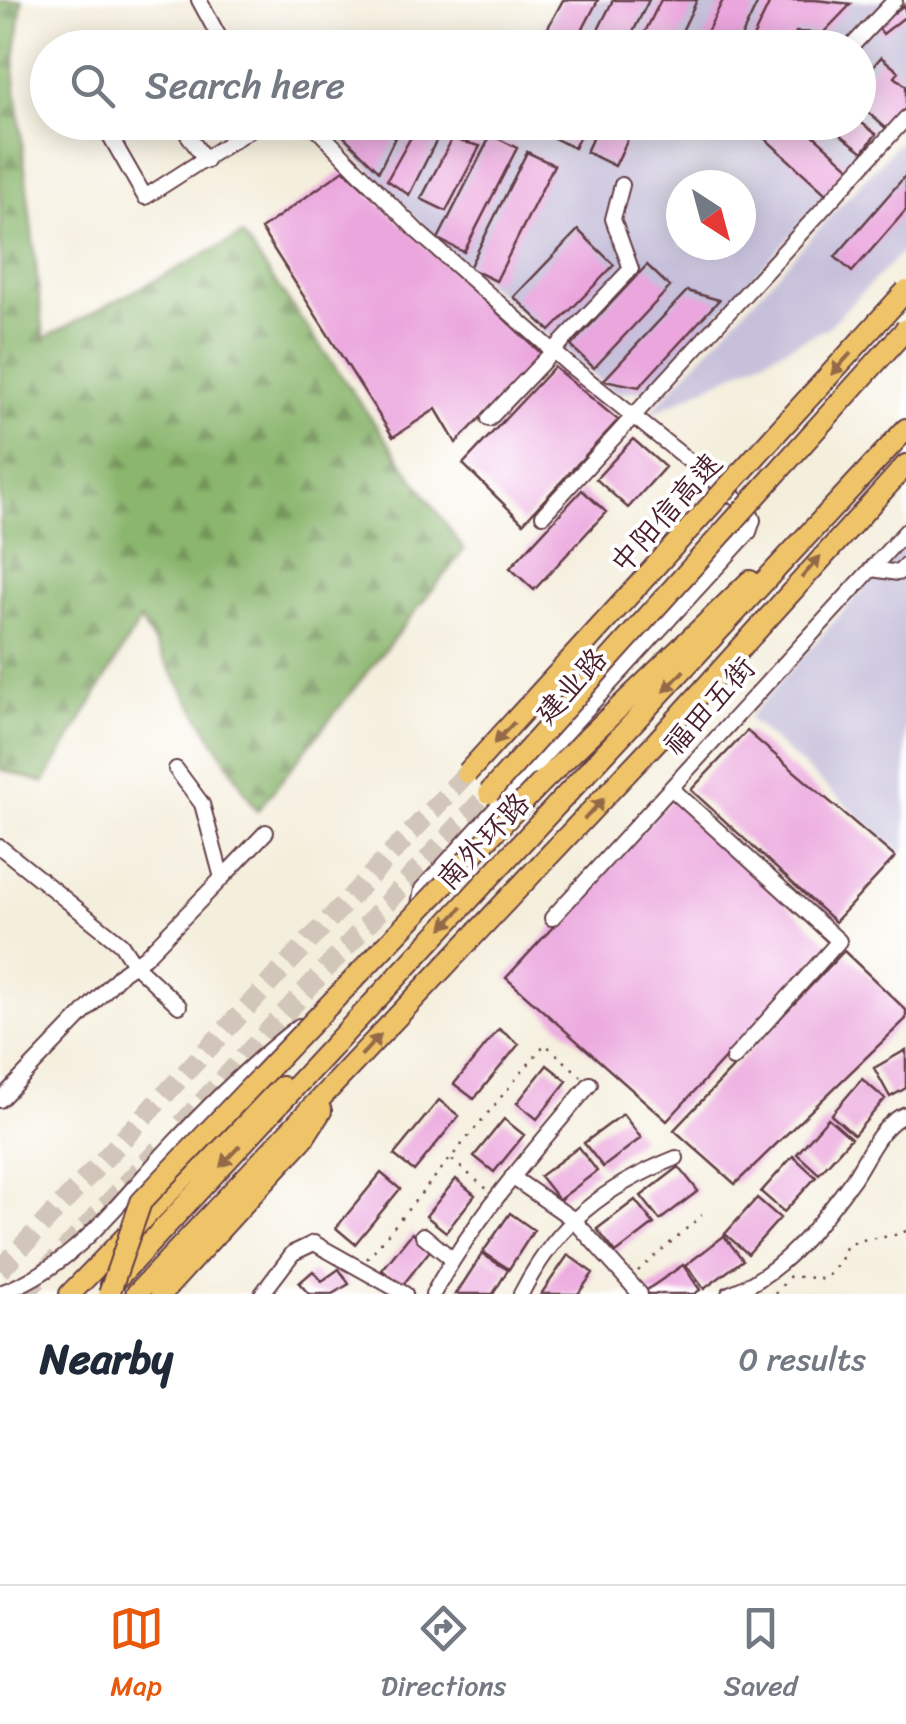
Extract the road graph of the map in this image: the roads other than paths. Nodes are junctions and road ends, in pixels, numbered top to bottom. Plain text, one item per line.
1 (199, 0) edge
2 (894, 0) edge
3 (215, 30) edge
4 (866, 30) edge
5 (906, 118) edge
6 (112, 140) edge
7 (191, 140) edge
8 (237, 140) edge
9 (328, 140) edge
10 (206, 162) junction
11 (622, 185) dead end
12 (906, 291) edge
13 (906, 329) edge
14 (553, 352) junction
15 (632, 417) junction
16 (489, 419) dead end
17 (900, 435) edge
18 (906, 465) edge
19 (543, 515) dead end
20 (906, 531) edge
21 (872, 568) junction
22 (903, 573) edge
23 (176, 769) dead end
24 (467, 773) tunnel mouth
25 (672, 788) junction
26 (489, 793) tunnel mouth
27 (266, 832) dead end
28 (0, 847) edge
29 (222, 878) junction
30 (552, 918) dead end
31 (134, 964) junction
32 (179, 1006) dead end
33 (330, 1048) junction
34 (733, 1058) dead end
35 (345, 1072) junction
36 (590, 1084) road end
37 (0, 1100) edge
38 (906, 1114) edge
39 (676, 1158) dead end
40 (512, 1176) junction
41 (574, 1220) junction
42 (423, 1234) dead end
43 (452, 1259) junction
44 (188, 1266) junction
45 (89, 1275) junction
46 (0, 1293) edge
47 (57, 1294) edge
48 (70, 1294) edge
49 (106, 1294) edge
50 (136, 1294) edge
51 (161, 1294) edge
52 (174, 1294) edge
53 (262, 1294) edge
54 (405, 1294) edge
55 (433, 1294) edge
56 (521, 1294) edge
57 (640, 1294) edge
58 (729, 1294) edge

1 - 3 street
2 - 4 street
5 - 15 street
6 - 10 street
7 - 10 street
8 - 10 street
9 - 14 street, 建业路
11 - 14 street
12 -> 24 highway, 中阳信高速, bridge
13 - 26 highway, 中阳信高速, bridge
14 - 15 street, 建业路
14 - 16 street
15 - 19 street
15 - 46 street, 建业路
17 -> 33 highway, 南外环路
17 - 49 highway, bridge
35 -> 18 highway, 南外环路
20 - 21 street, 福田五街
21 - 22 street
21 - 25 street, 福田五街
23 - 29 street
25 - 30 street, 福田五街
25 - 34 street
27 - 29 street
28 - 31 street
29 - 31 street
31 - 32 street
31 - 37 street
33 - 45 highway
33 -> 49 highway, 南外环路
35 - 44 highway
35 - 50 highway, 南外环路
36 - 40 street
38 - 58 street
39 - 41 street
40 - 41 street
40 - 43 street
41 - 56 street
41 - 57 street
42 - 43 street
43 - 55 street
44 - 51 highway
44 - 52 highway
45 - 47 highway
45 - 48 highway
53 - 54 street

